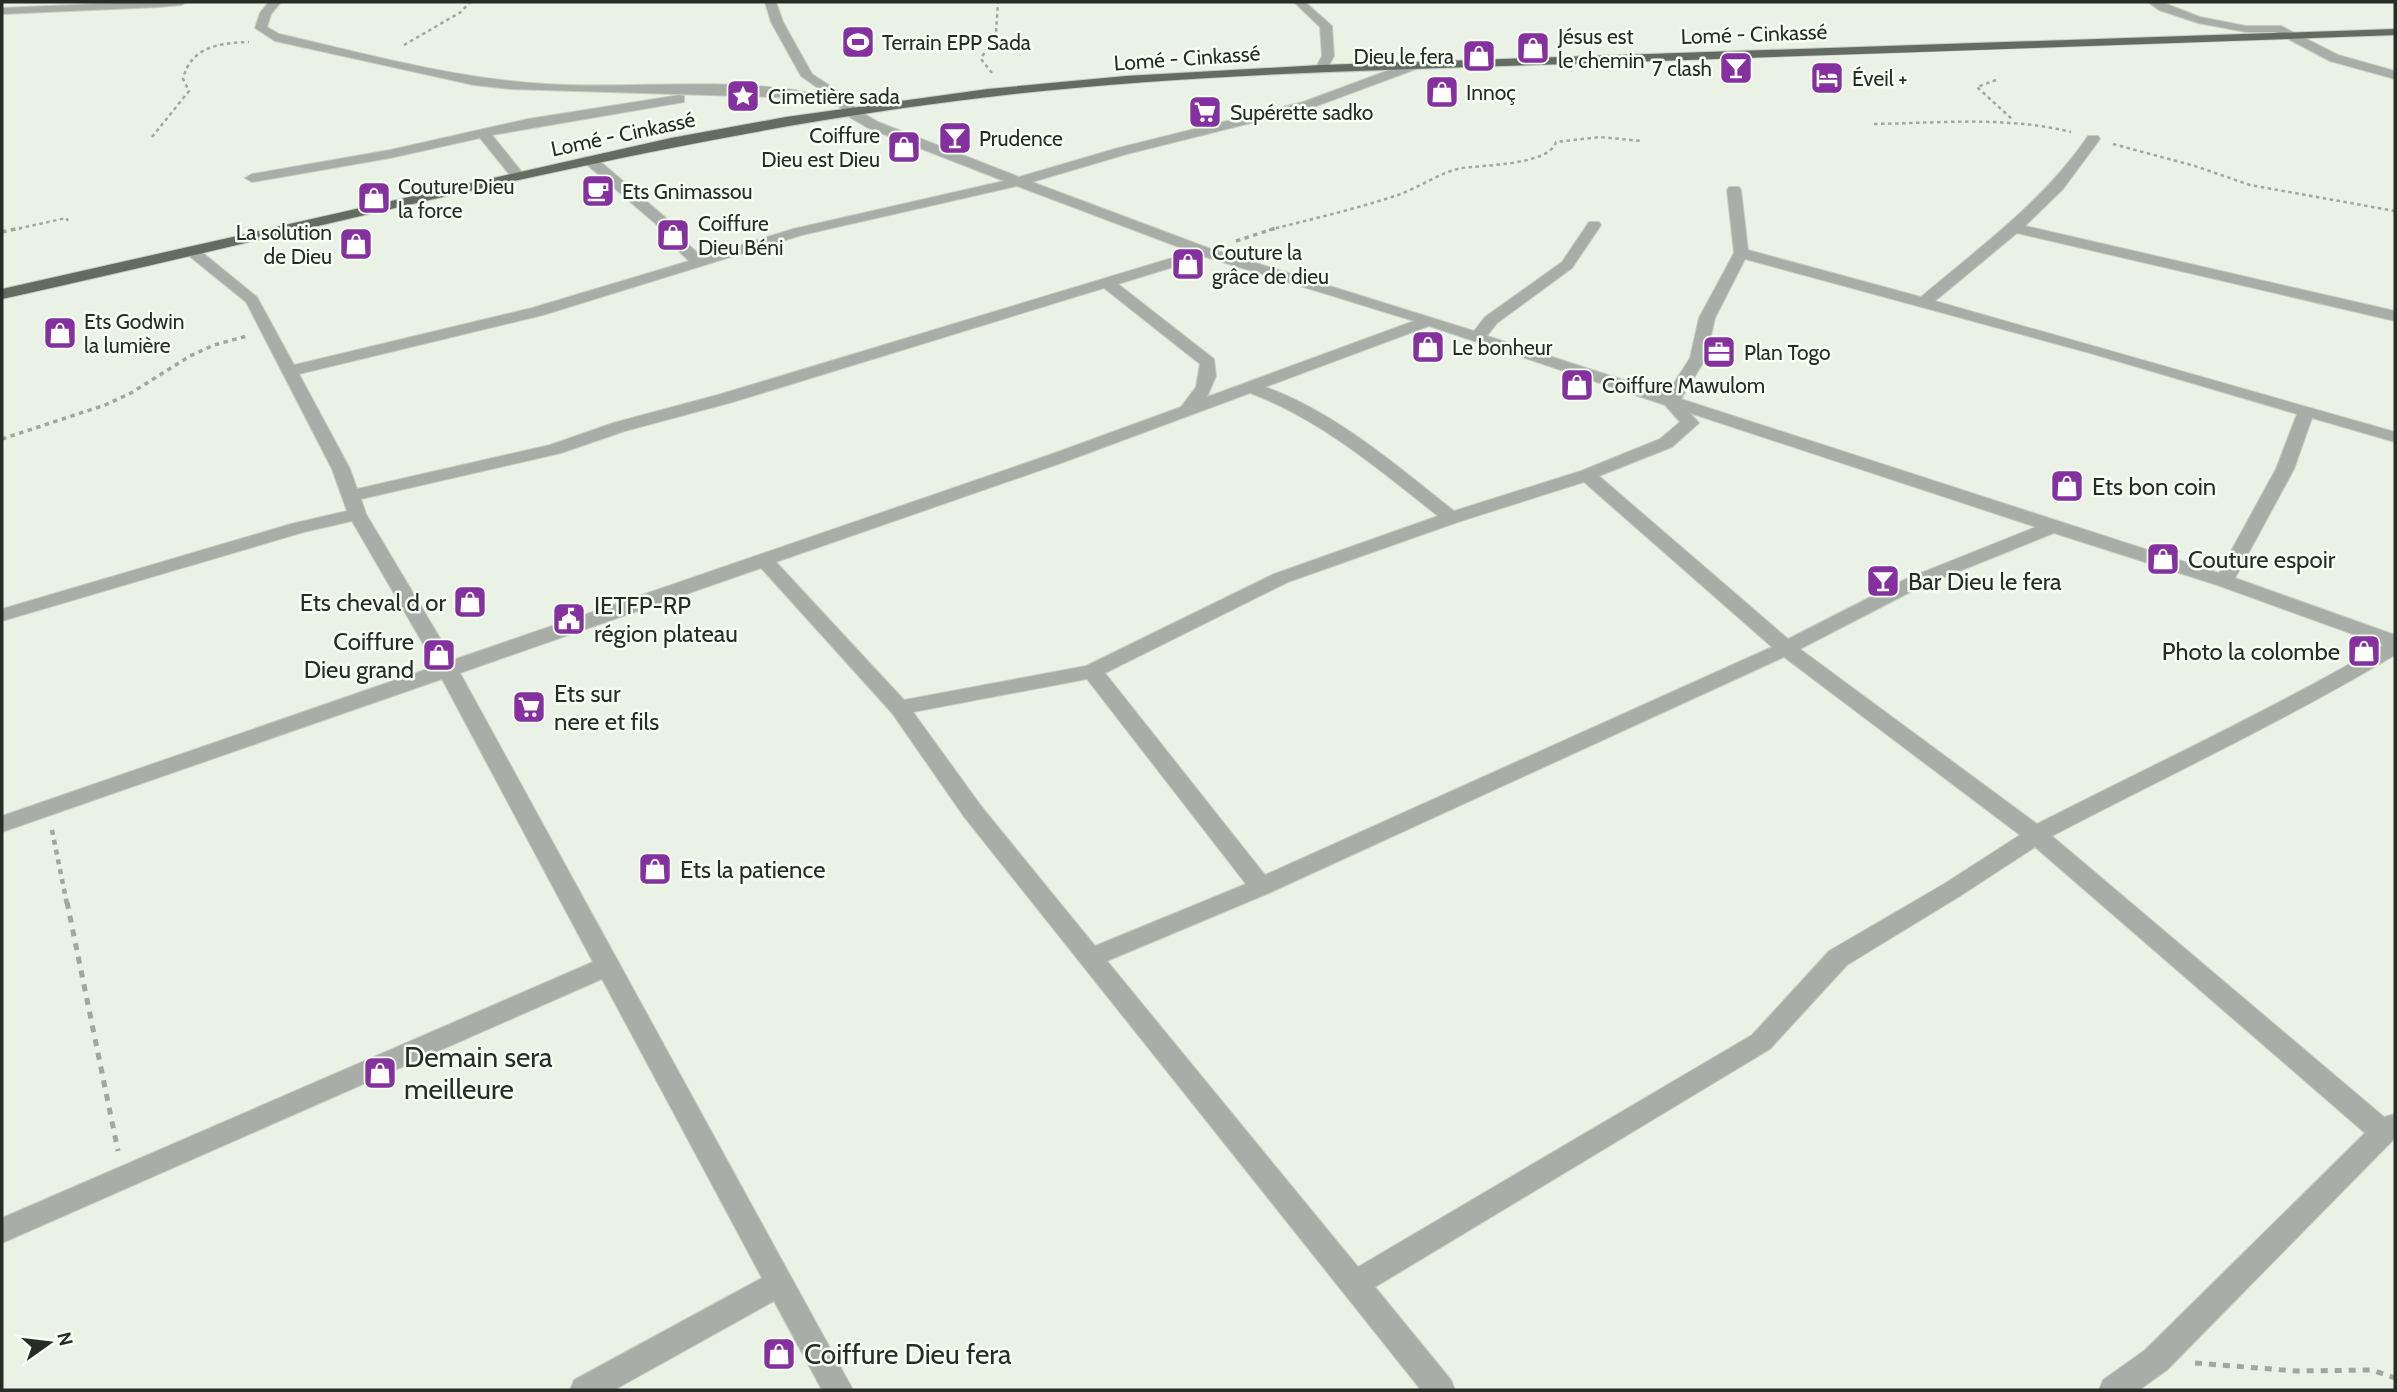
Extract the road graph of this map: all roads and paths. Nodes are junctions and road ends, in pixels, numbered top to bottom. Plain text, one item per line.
1 (181, 2) edge
2 (470, 2) edge
3 (771, 2) edge
4 (998, 2) edge
5 (1299, 2) edge
6 (2154, 2) edge
7 (270, 3) edge
8 (130, 4) edge
9 (2, 11) edge
10 (2395, 32) edge
11 (2290, 34) junction
12 (289, 39) junction
13 (376, 60) junction
14 (1415, 65) junction
15 (1321, 69) junction
16 (2395, 75) edge
17 (1996, 80) dead end
18 (738, 89) junction
19 (988, 93) junction
20 (848, 109) junction
21 (2014, 120) dead end
22 (484, 134) junction
23 (152, 137) dead end
24 (2093, 139) dead end
25 (1642, 141) dead end
26 (590, 160) junction
27 (518, 176) junction
28 (252, 178) dead end
29 (1020, 181) junction
30 (2250, 185) dead end
31 (1734, 190) dead end
32 (2395, 211) edge
33 (68, 221) dead end
34 (1594, 225) dead end
35 (2016, 228) junction
36 (2, 232) edge
37 (193, 252) junction
38 (1206, 252) junction
39 (1741, 253) junction
40 (698, 261) junction
41 (1105, 281) junction
42 (2, 294) edge
43 (1925, 302) junction
44 (2395, 316) edge
45 (1429, 321) junction
46 (268, 330) junction
47 (1477, 338) junction
48 (289, 371) junction
49 (1247, 386) junction
50 (1671, 401) junction
51 (1187, 408) junction
52 (2306, 412) junction
53 (2395, 437) edge
54 (2, 439) edge
55 (1587, 475) junction
56 (354, 505) junction
57 (1451, 519) junction
58 (2053, 527) junction
59 (764, 560) junction
60 (2224, 581) junction
61 (2, 615) edge
62 (2395, 644) edge
63 (1786, 648) junction
64 (448, 670) junction
65 (1092, 670) junction
66 (899, 708) junction
67 (47, 809) junction
68 (2, 824) edge
69 (2036, 835) junction
70 (1261, 887) junction
71 (1092, 957) junction
72 (608, 966) junction
73 (2389, 1128) edge
74 (123, 1176) junction
75 (2, 1231) edge
76 (780, 1283) junction
77 (1355, 1284) junction
78 (2156, 1360) junction
79 (2395, 1378) edge
80 (585, 1390) edge
81 (838, 1390) edge
82 (1440, 1390) edge
83 (2114, 1390) edge

1 - 8 street
2 - 13 path
3 - 20 street
4 - 19 path
5 - 15 street
6 - 11 street
7 - 12 street
8 - 9 street
10 - 11 highway, Lomé - Cinkassé
11 - 14 highway, Lomé - Cinkassé
11 - 16 street
12 - 13 street
12 - 23 path
13 - 18 street
14 - 15 highway, Lomé - Cinkassé
14 - 29 street
15 - 19 highway, Lomé - Cinkassé
17 - 21 path
18 - 20 street
18 - 22 street
19 - 20 highway, Lomé - Cinkassé
20 - 26 highway, Lomé - Cinkassé
20 - 29 street
22 - 27 street
22 - 28 street
24 - 35 street
25 - 38 path
26 - 27 highway, Lomé - Cinkassé
26 - 40 street
27 - 37 highway, Lomé - Cinkassé
29 - 38 street
29 - 40 street
30 - 32 path
31 - 39 street
33 - 36 path
34 - 47 street
35 - 43 street
35 - 44 street
37 - 42 highway, Lomé - Cinkassé
37 - 46 street
38 - 41 street
38 - 45 street
39 - 43 street
39 - 50 street
40 - 48 street
41 - 51 street
41 - 56 street
43 - 52 street
45 - 47 street
45 - 49 street
46 - 48 street
46 - 54 path
47 - 50 street
48 - 56 street
49 - 51 street
49 - 57 street
50 - 55 street
50 - 58 street
51 - 59 street
52 - 53 street
52 - 60 street
55 - 57 street
55 - 63 street
56 - 61 street
56 - 64 street
57 - 65 street
58 - 60 street
58 - 63 street
59 - 64 street
59 - 66 street
60 - 62 street
62 - 69 street
63 - 69 street
63 - 70 street
64 - 67 street
64 - 72 street
65 - 66 street
65 - 70 street
66 - 71 street
67 - 68 street
67 - 74 path
69 - 73 street
69 - 77 street
70 - 71 street
71 - 77 street
72 - 74 street
72 - 76 street
73 - 78 street
74 - 75 street
76 - 80 street
76 - 81 street
77 - 82 street
78 - 79 path
78 - 83 street

